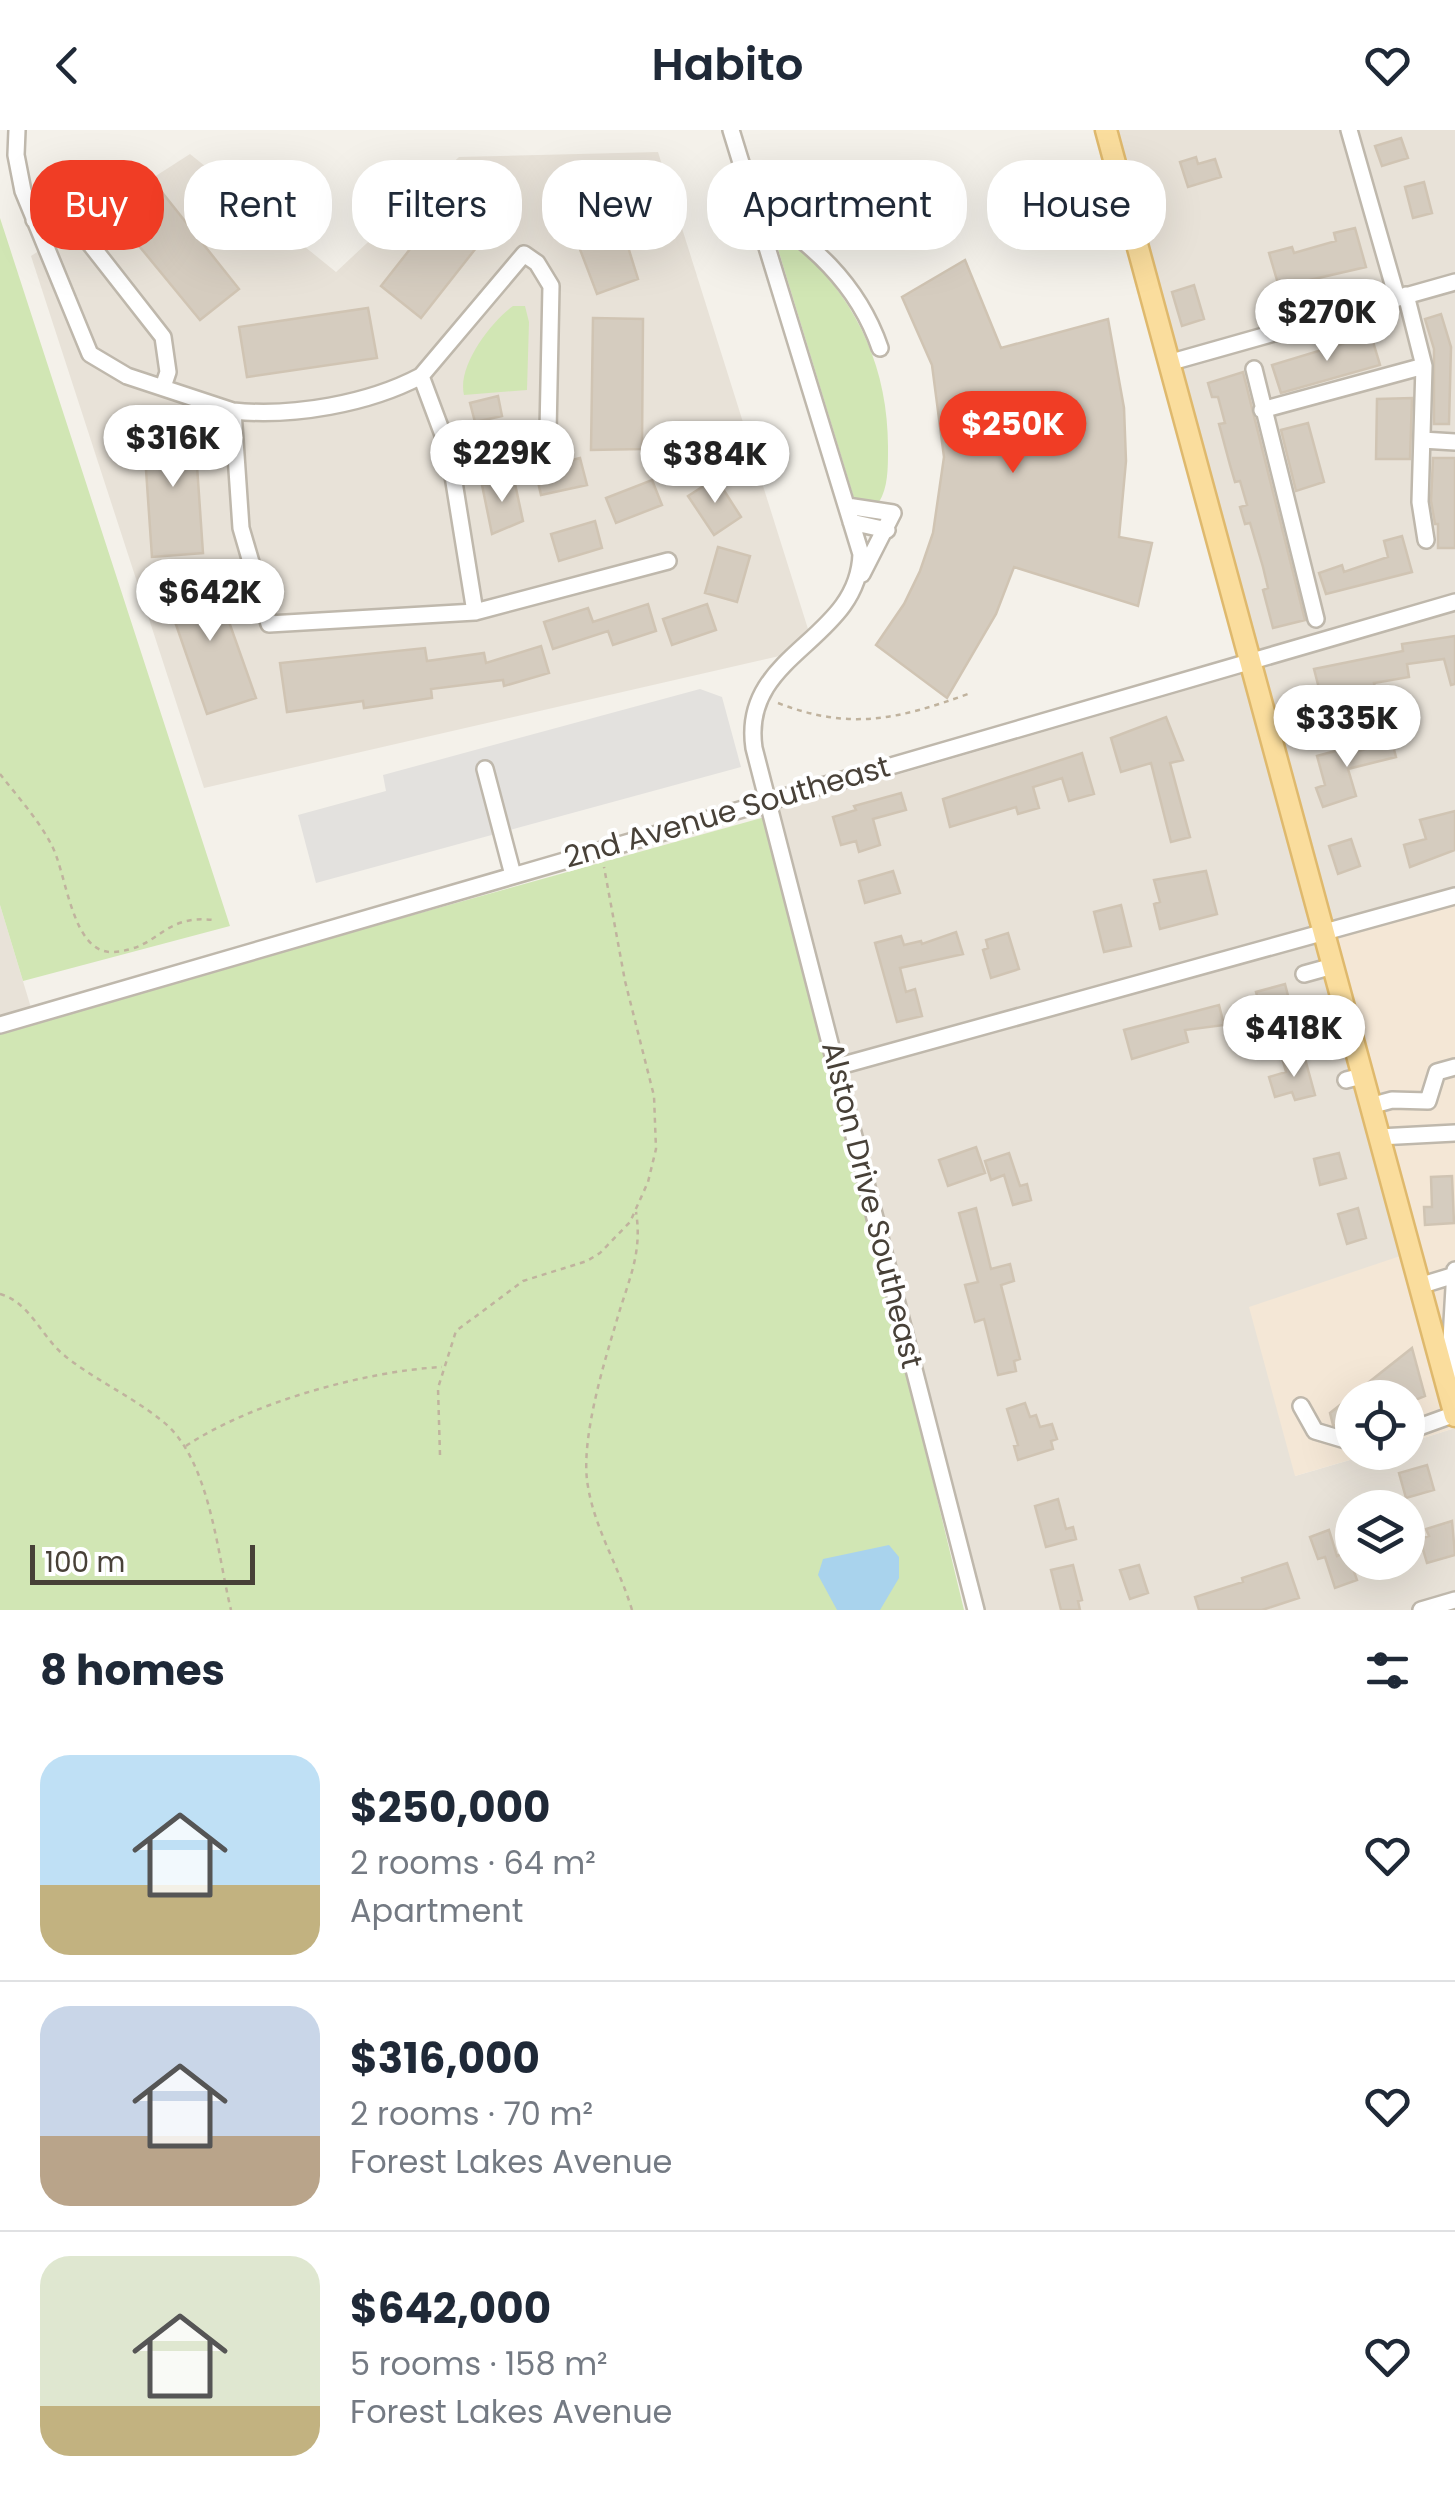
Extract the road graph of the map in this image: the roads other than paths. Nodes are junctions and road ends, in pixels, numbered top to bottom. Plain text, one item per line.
1 (17, 130) edge
2 (731, 130) edge
3 (1106, 130) edge
4 (1349, 130) edge
5 (740, 160) edge
6 (30, 207) edge
7 (47, 250) edge
8 (95, 250) edge
9 (768, 250) edge
10 (814, 250) edge
11 (1455, 282) edge
12 (1401, 296) junction
13 (880, 348) dead end
14 (1168, 363) junction
15 (1424, 366) junction
16 (1254, 368) dead end
17 (421, 376) junction
18 (163, 387) junction
19 (1262, 410) junction
20 (232, 411) junction
21 (1422, 440) junction
22 (1455, 442) edge
23 (449, 452) junction
24 (849, 514) junction
25 (887, 530) junction
26 (1426, 540) dead end
27 (668, 561) dead end
28 (857, 582) junction
29 (1455, 602) edge
30 (475, 612) junction
31 (1316, 618) dead end
32 (1249, 660) junction
33 (485, 769) dead end
34 (769, 800) junction
35 (513, 875) junction
36 (1455, 896) edge
37 (1324, 933) junction
38 (1333, 966) junction
39 (1304, 974) dead end
40 (0, 1025) edge
41 (836, 1067) junction
42 (1455, 1067) edge
43 (1370, 1106) junction
44 (1455, 1132) edge
45 (1379, 1137) junction
46 (1454, 1274) edge
47 (1419, 1286) junction
48 (1452, 1390) edge
49 (1301, 1406) dead end
50 (1455, 1415) edge
51 (1425, 1425) edge
52 (1335, 1437) edge
53 (1455, 1600) edge
54 (976, 1610) edge
55 (1421, 1610) edge

1 - 6 street
2 - 5 street
3 - 14 main road
4 - 12 street
7 - 18 street
8 - 18 street
9 - 24 street
10 - 13 street
11 - 12 street
12 - 14 street
12 - 15 street
14 - 32 main road
15 - 19 street
15 - 21 street
16 - 19 street
17 - 20 street
17 - 23 street
17 - 23 street
18 - 20 street
19 - 31 street
20 - 30 street
21 - 22 street
21 - 26 street
23 - 30 street
24 - 25 street
24 - 25 street
24 - 28 street
25 - 28 street
27 - 30 street
28 - 34 street, Alston Drive Southeast
29 - 32 street, 2nd Avenue Southeast
32 - 34 street, 2nd Avenue Southeast
32 - 37 main road
33 - 35 street
34 - 35 street, 2nd Avenue Southeast
34 - 41 street, Alston Drive Southeast
35 - 40 street, 2nd Avenue Southeast
36 - 37 street
37 - 38 main road
37 - 41 street
38 - 39 street
38 - 43 main road
41 - 54 street, Alston Drive Southeast
42 - 43 street
43 - 45 main road
44 - 45 street
45 - 47 main road
46 - 47 street
46 - 48 street
47 - 48 main road
48 - 50 main road
49 - 52 street
50 - 51 street
53 - 55 street

